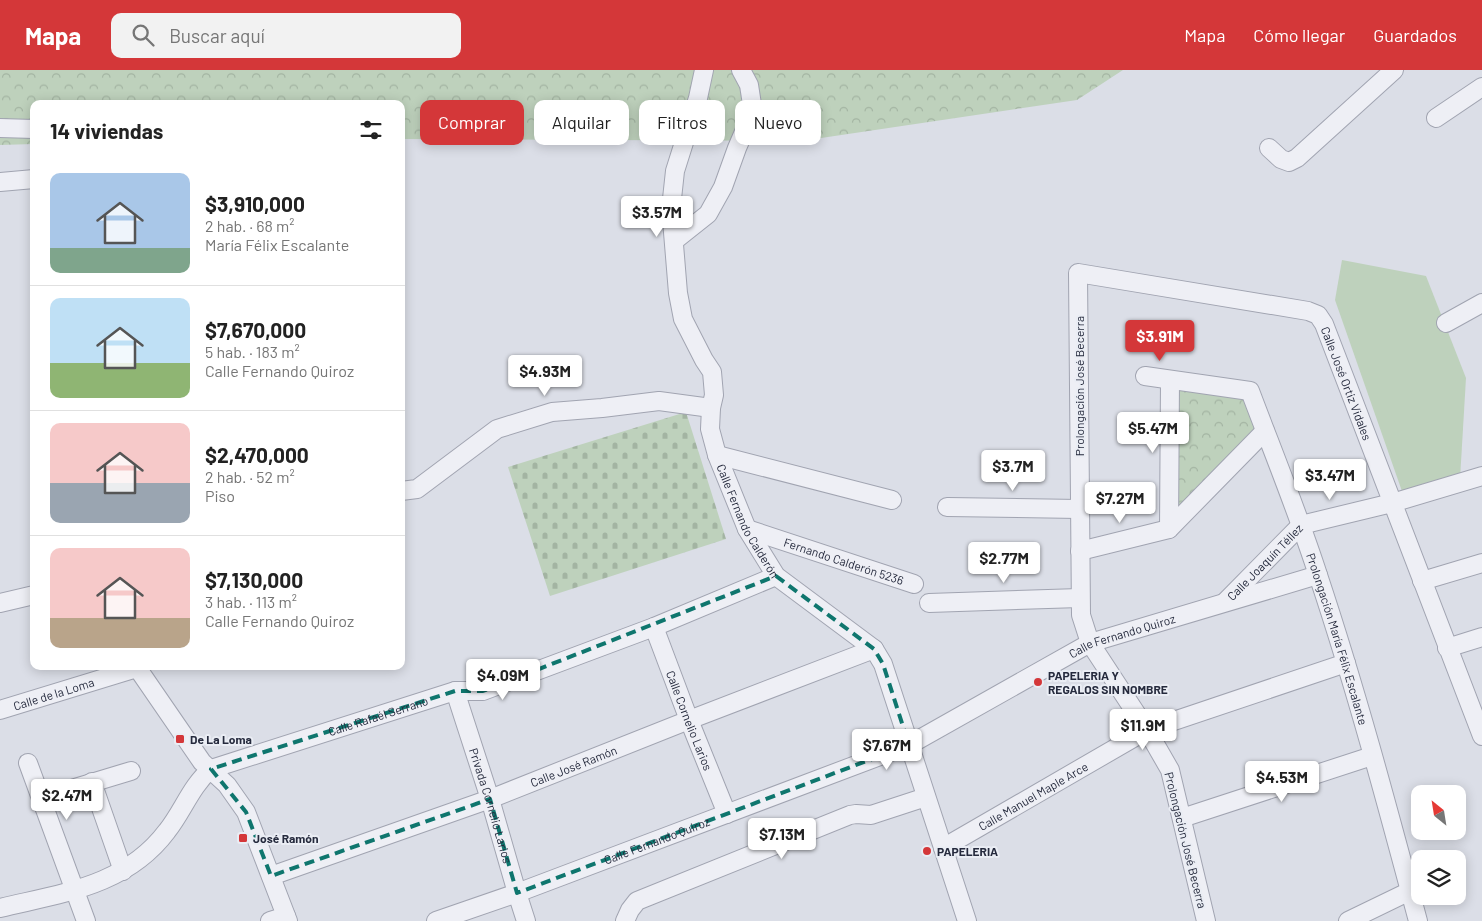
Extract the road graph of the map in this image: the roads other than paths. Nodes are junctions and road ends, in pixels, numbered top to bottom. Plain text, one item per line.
1 (704, 70) edge
2 (741, 70) edge
3 (1394, 70) edge
4 (1482, 87) edge
5 (1436, 118) dead end
6 (0, 128) edge
7 (30, 129) edge
8 (1269, 148) dead end
9 (30, 179) edge
10 (0, 182) edge
11 (674, 241) junction
12 (1078, 273) joint
13 (1482, 303) edge
14 (1446, 323) dead end
15 (1144, 376) dead end
16 (1170, 380) junction
17 (711, 408) junction
18 (1265, 431) junction
19 (717, 454) junction
20 (1482, 476) edge
21 (405, 491) edge
22 (892, 500) dead end
23 (1392, 503) junction
24 (947, 507) dead end
25 (1079, 509) junction
26 (1301, 525) junction
27 (747, 529) junction
28 (1169, 529) junction
29 (1080, 551) junction
30 (1482, 563) edge
31 (1318, 575) junction
32 (776, 576) junction
33 (1422, 581) junction
34 (914, 584) dead end
35 (30, 596) edge
36 (1080, 598) junction
37 (0, 603) edge
38 (929, 603) dead end
39 (1224, 604) junction
40 (654, 627) junction
41 (1482, 637) edge
42 (1090, 643) junction
43 (1447, 648) junction
44 (874, 649) junction
45 (1346, 663) junction
46 (127, 670) edge
47 (139, 670) edge
48 (455, 691) junction
49 (0, 710) edge
50 (689, 720) junction
51 (1481, 729) edge
52 (1147, 730) junction
53 (909, 745) junction
54 (1372, 756) junction
55 (28, 763) dead end
56 (211, 768) junction
57 (131, 771) dead end
58 (92, 782) junction
59 (68, 790) dead end
60 (926, 797) junction
61 (490, 799) junction
62 (727, 814) junction
63 (1182, 818) junction
64 (943, 848) junction
65 (123, 871) junction
66 (270, 876) junction
67 (75, 890) junction
68 (1410, 891) junction
69 (517, 893) junction
70 (0, 908) edge
71 (281, 919) edge
72 (86, 921) edge
73 (436, 921) edge
74 (526, 921) edge
75 (626, 921) edge
76 (967, 921) edge
77 (1206, 921) edge
78 (1348, 921) edge
79 (1418, 921) edge

1 - 11 street, Calle Fernando Calderón
2 - 11 street
3 - 8 street
4 - 5 street
6 - 7 street
9 - 10 street
11 - 17 street, Calle Fernando Calderón
12 - 23 street, Calle José Ortiz Vidales
12 - 25 street, Prolongación José Becerra
13 - 14 street
15 - 16 street
16 - 18 street, Prolongación María Félix Escalante
16 - 28 street
17 - 19 street, Calle Fernando Calderón
17 - 21 street
18 - 26 street, Prolongación María Félix Escalante
18 - 28 street
19 - 22 street
19 - 27 street, Calle Fernando Calderón
20 - 23 street, Calle Joaquín Téllez
23 - 26 street, Calle Joaquín Téllez
23 - 33 street, Calle José Ortiz Vidales
24 - 25 street
25 - 29 street, Prolongación José Becerra
26 - 31 street, Prolongación María Félix Escalante
26 - 39 street, Calle Joaquín Téllez
27 - 32 street, Calle Fernando Calderón
27 - 34 street, Fernando Calderón 5236
28 - 29 street
29 - 36 street, Prolongación José Becerra
30 - 33 street
31 - 39 street, Calle Fernando Quiroz
31 - 45 street, Prolongación María Félix Escalante
32 - 40 street, Calle Rafaél Serrano
32 - 44 street, Calle Fernando Calderón
33 - 43 street, Calle José Ortiz Vidales
35 - 37 street
36 - 38 street
36 - 42 street, Prolongación José Becerra
39 - 42 street, Calle Fernando Quiroz
40 - 48 street, Calle Rafaél Serrano
40 - 50 street, Calle Cornelio Larios
41 - 43 street
42 - 52 street, Prolongación José Becerra
42 - 53 street, Calle Fernando Quiroz
43 - 51 street, Calle José Ortiz Vidales
44 - 50 street, Calle José Ramón
44 - 53 street, Calle Fernando Calderón
45 - 52 street, Calle Manuel Maple Arce
45 - 54 street, Prolongación María Félix Escalante
46 - 49 street, Calle de la Loma
47 - 56 street
48 - 56 street, Calle Rafaél Serrano
48 - 61 street, Privada Cornelio Larios
50 - 61 street, Calle José Ramón
50 - 62 street, Calle Cornelio Larios
52 - 63 street, Prolongación José Becerra
52 - 64 street, Calle Manuel Maple Arce
53 - 60 street, Calle Fernando Calderón
53 - 62 street, Calle Fernando Quiroz
54 - 63 street
54 - 68 street, Prolongación María Félix Escalante
55 - 67 street
56 - 65 street
56 - 66 street
57 - 58 street
58 - 59 street
58 - 65 street
60 - 64 street, Calle Fernando Calderón
60 - 75 street
61 - 66 street, Calle José Ramón
61 - 69 street, Privada Cornelio Larios
62 - 69 street, Calle Fernando Quiroz
63 - 77 street, Prolongación José Becerra
64 - 76 street, Calle Fernando Calderón
65 - 67 street
66 - 71 street
67 - 70 street
67 - 72 street
68 - 78 street
68 - 79 street, Prolongación María Félix Escalante
69 - 73 street, Calle Fernando Quiroz
69 - 74 street, Privada Cornelio Larios

